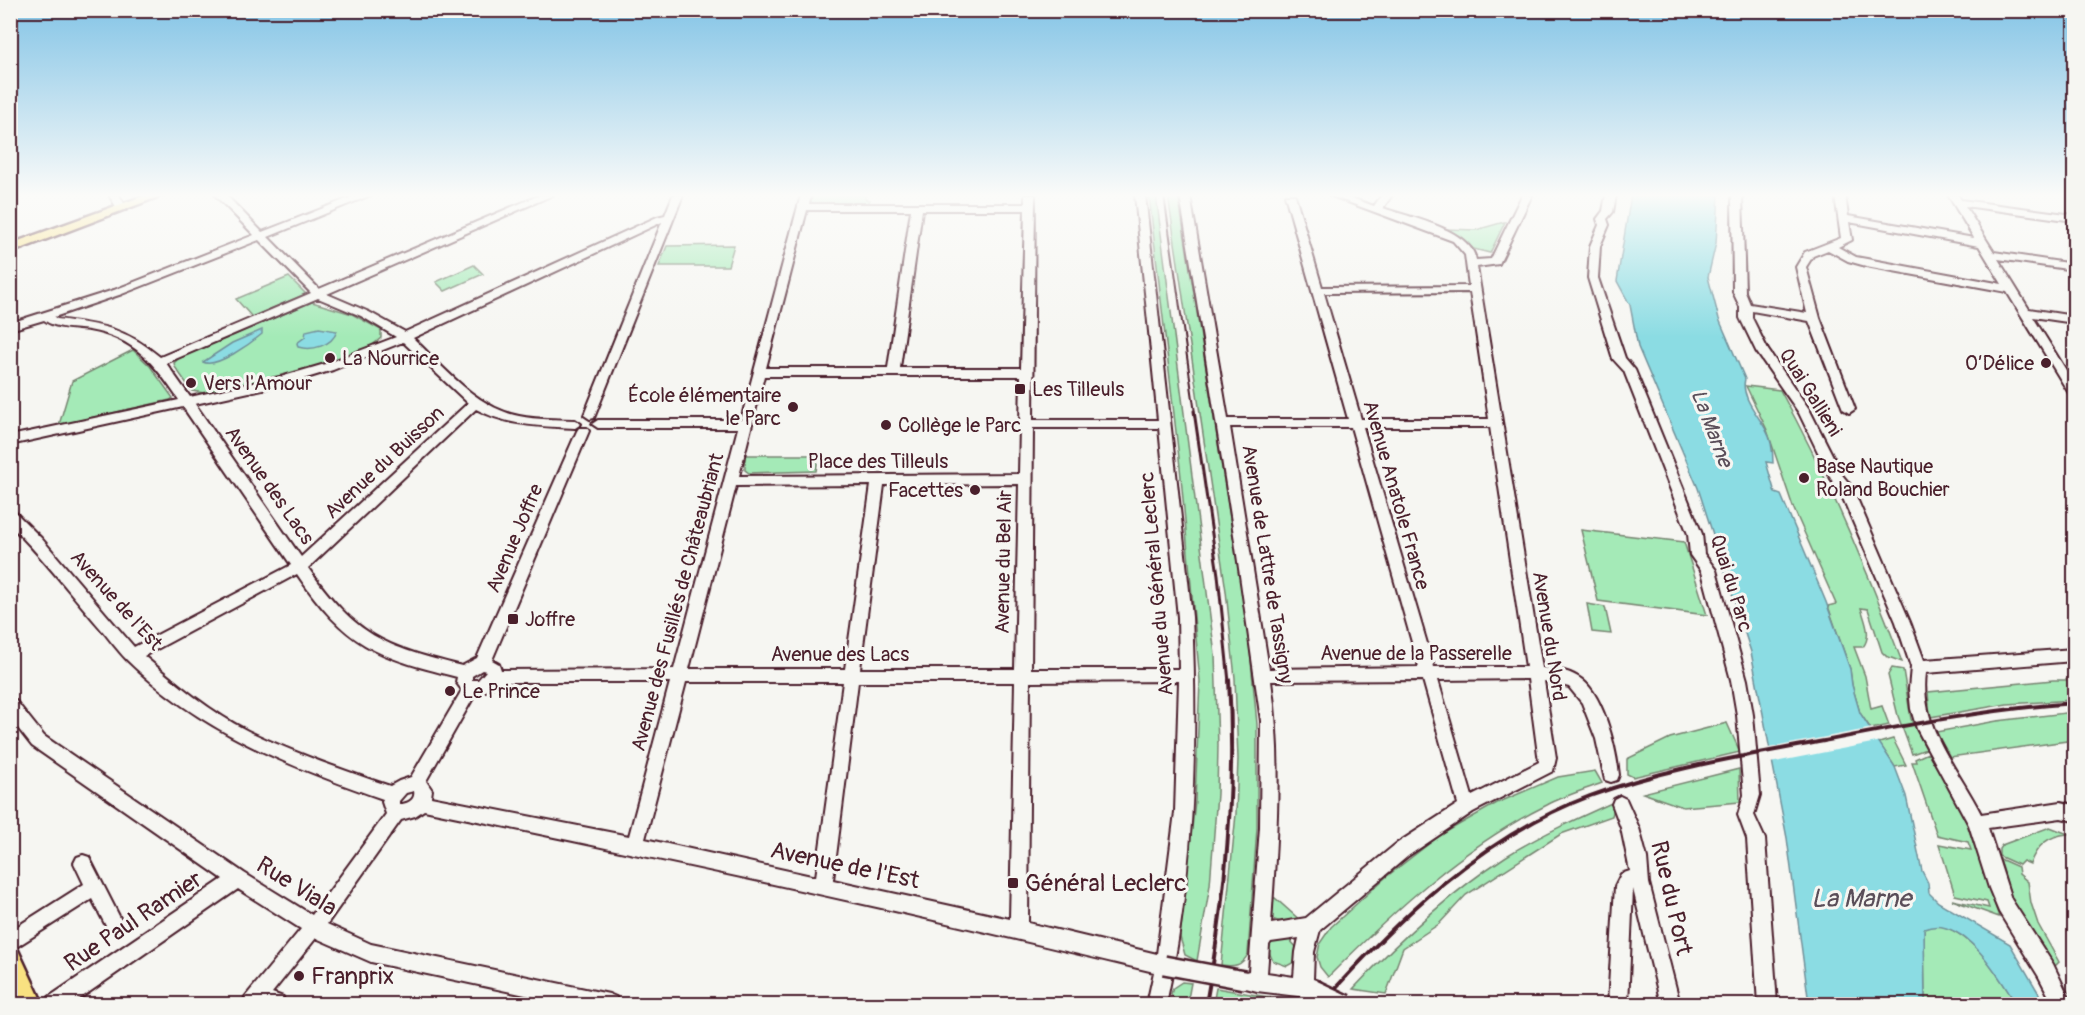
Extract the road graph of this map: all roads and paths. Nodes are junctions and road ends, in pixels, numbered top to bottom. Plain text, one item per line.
1 (28, 242) edge
2 (245, 242) edge
3 (267, 242) edge
4 (438, 242) edge
5 (610, 242) edge
6 (659, 242) edge
7 (794, 242) edge
8 (912, 242) edge
9 (1029, 242) edge
10 (1145, 242) edge
11 (1193, 242) edge
12 (1303, 242) edge
13 (1459, 242) edge
14 (1505, 242) edge
15 (1597, 242) edge
16 (1738, 242) edge
17 (1841, 242) edge
18 (1979, 242) edge
19 (1982, 243) joint
20 (1830, 247) junction
21 (10, 249) edge
22 (1990, 255) junction
23 (1471, 259) junction
24 (2074, 267) edge
25 (2011, 288) junction
26 (1475, 289) junction
27 (1317, 290) junction
28 (318, 294) junction
29 (1746, 307) junction
30 (2025, 312) junction
31 (47, 317) junction
32 (1814, 318) junction
33 (2074, 319) edge
34 (10, 327) edge
35 (405, 337) junction
36 (159, 362) junction
37 (760, 372) junction
38 (893, 372) junction
39 (1027, 372) junction
40 (2074, 392) edge
41 (188, 402) junction
42 (475, 403) junction
43 (1849, 409) dead end
44 (594, 419) junction
45 (1222, 423) junction
46 (1356, 423) junction
47 (1496, 423) junction
48 (747, 424) junction
49 (1025, 424) junction
50 (1164, 424) junction
51 (579, 428) junction
52 (10, 441) edge
53 (1025, 479) junction
54 (878, 480) junction
55 (732, 481) junction
56 (10, 516) edge
57 (301, 566) junction
58 (132, 655) junction
59 (2074, 655) edge
60 (483, 663) junction
61 (1919, 667) junction
62 (1534, 673) junction
63 (1429, 674) junction
64 (678, 675) junction
65 (851, 675) junction
66 (1022, 675) junction
67 (1188, 675) junction
68 (1263, 675) junction
69 (493, 676) junction
70 (468, 680) junction
71 (10, 706) edge
72 (1611, 776) dead end
73 (416, 784) junction
74 (420, 802) junction
75 (395, 803) junction
76 (1620, 804) dead end
77 (1467, 807) junction
78 (2074, 813) edge
79 (1977, 822) junction
80 (635, 845) junction
81 (83, 863) dead end
82 (238, 879) junction
83 (1640, 883) junction
84 (95, 887) junction
85 (823, 887) junction
86 (113, 922) dead end
87 (1312, 925) junction
88 (313, 928) junction
89 (1019, 930) junction
90 (1288, 931) junction
91 (10, 942) edge
92 (1259, 944) junction
93 (1305, 952) junction
94 (10, 958) edge
95 (1164, 965) junction
96 (1250, 981) junction
97 (1309, 988) junction
98 (254, 1001) edge
99 (32, 1005) edge
100 (56, 1005) edge
101 (276, 1005) edge
102 (609, 1005) edge
103 (1157, 1005) edge
104 (1346, 1005) edge
105 (1618, 1005) edge
106 (1671, 1005) edge
107 (1768, 1005) edge
108 (2063, 1005) edge

1 - 21 main road
2 - 31 street
3 - 28 street
4 - 28 street
5 - 35 street
6 - 44 street
7 - 37 street, Avenue des Fusillés de Châteaubriant
8 - 38 street
9 - 39 street, Avenue du Bel Air
10 - 50 street, Avenue du Général Leclerc
11 - 45 street, Avenue de Lattre de Tassigny
12 - 27 street, Avenue Anatole France
13 - 23 street
14 - 23 street
15 - 107 street, Quai du Parc
16 - 29 street, Quai Gallieni
17 - 20 street
18 - 19 street
19 - 22 street
20 - 25 street
20 - 32 street
22 - 24 street
22 - 25 street
23 - 26 street, Avenue du Nord
25 - 30 street
26 - 27 street
26 - 47 street, Avenue du Nord
27 - 46 street, Avenue Anatole France
28 - 35 street
28 - 36 street
29 - 32 street
29 - 61 street, Quai Gallieni
30 - 33 street
30 - 40 street
31 - 34 street
31 - 36 street, Avenue des Lacs
32 - 43 street
35 - 41 street
35 - 42 street
36 - 41 street, Avenue des Lacs
37 - 38 street
37 - 48 street, Avenue des Fusillés de Châteaubriant
38 - 39 street
39 - 49 street, Avenue du Bel Air
41 - 52 street
41 - 57 street, Avenue des Lacs
42 - 51 street
42 - 57 street, Avenue du Buisson
44 - 48 street
44 - 51 street
45 - 46 street
45 - 68 street, Avenue de Lattre de Tassigny
46 - 47 street
46 - 63 street, Avenue Anatole France
47 - 62 street, Avenue du Nord
48 - 55 street, Avenue des Fusillés de Châteaubriant
49 - 50 street
49 - 53 street, Avenue du Bel Air
50 - 67 street, Avenue du Général Leclerc
51 - 60 street, Avenue Joffre
53 - 54 street, Place des Tilleuls
53 - 66 street, Avenue du Bel Air
54 - 55 street, Place des Tilleuls
54 - 65 street
55 - 64 street, Avenue des Fusillés de Châteaubriant
56 - 58 street, Avenue de l'Est
57 - 58 street, Avenue du Buisson
57 - 70 street, Avenue des Lacs
58 - 75 street, Avenue de l'Est
59 - 61 street
60 - 69 street
60 - 70 street
61 - 79 street
62 - 63 street, Avenue de la Passerelle
62 - 72 street
62 - 77 street, Avenue du Nord
63 - 68 street, Avenue de la Passerelle
63 - 77 street, Avenue Anatole France
64 - 65 street, Avenue des Lacs
64 - 69 street, Avenue des Lacs
64 - 80 street, Avenue des Fusillés de Châteaubriant
65 - 66 street, Avenue des Lacs
65 - 85 street
66 - 67 street, Avenue des Lacs
66 - 89 street, Avenue du Bel Air
67 - 95 street, Avenue du Général Leclerc
68 - 92 street, Avenue de Lattre de Tassigny
69 - 70 street
70 - 73 street
71 - 82 street, Rue Viala
73 - 74 street
73 - 75 street
74 - 75 street
74 - 80 street, Avenue de l'Est
75 - 88 street
76 - 83 street, Rue du Port
77 - 87 street, Avenue du Nord
78 - 79 street
79 - 108 street
80 - 85 street, Avenue de l'Est
81 - 84 street
82 - 88 street, Rue Viala
82 - 100 street, Rue Paul Ramier
83 - 105 street
83 - 106 street, Rue du Port
84 - 86 street
84 - 91 street
85 - 89 street, Avenue de l'Est
87 - 90 street
87 - 93 street
88 - 98 street
88 - 102 street, Rue Viala
89 - 95 street, Avenue de l'Est
90 - 92 street
90 - 93 street
92 - 96 street, Avenue de Lattre de Tassigny
93 - 97 street
94 - 99 main road
95 - 96 street, Avenue de l'Est, bridge
95 - 103 street, Avenue du Général Leclerc
96 - 97 street, Avenue de l'Est
97 - 104 street, bridge
98 - 101 street

